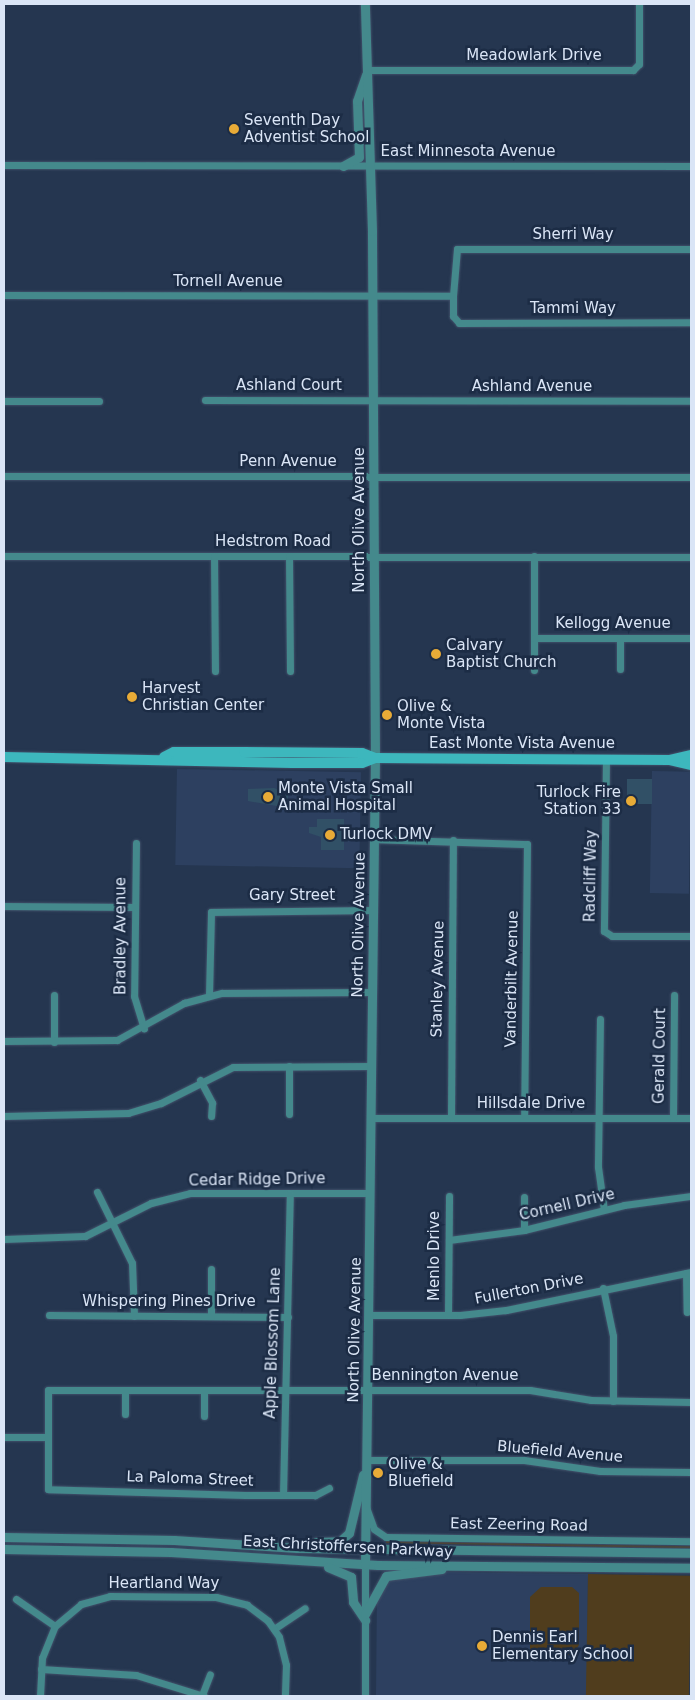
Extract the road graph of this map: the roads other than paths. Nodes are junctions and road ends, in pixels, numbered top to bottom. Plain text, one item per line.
1 (365, 4) edge
2 (639, 4) edge
3 (366, 72) junction
4 (4, 165) edge
5 (342, 166) junction
6 (370, 166) junction
7 (691, 166) edge
8 (691, 249) edge
9 (4, 295) edge
10 (372, 296) junction
11 (453, 296) junction
12 (691, 322) edge
13 (99, 400) dead end
14 (205, 400) dead end
15 (372, 400) junction
16 (4, 401) edge
17 (691, 401) edge
18 (4, 476) edge
19 (373, 476) junction
20 (691, 477) edge
21 (4, 556) edge
22 (214, 556) junction
23 (290, 556) junction
24 (373, 556) junction
25 (534, 556) junction
26 (691, 557) edge
27 (534, 638) junction
28 (620, 638) junction
29 (691, 638) edge
30 (620, 669) dead end
31 (534, 670) dead end
32 (215, 671) dead end
33 (290, 671) dead end
34 (244, 752) junction
35 (691, 755) edge
36 (4, 757) edge
37 (164, 757) junction
38 (375, 758) junction
39 (606, 759) junction
40 (669, 760) junction
41 (206, 762) junction
42 (691, 765) edge
43 (374, 840) junction
44 (453, 840) junction
45 (136, 843) dead end
46 (4, 906) edge
47 (135, 907) junction
48 (373, 910) junction
49 (691, 936) edge
50 (372, 992) junction
51 (54, 995) dead end
52 (209, 995) junction
53 (674, 995) dead end
54 (600, 1019) dead end
55 (144, 1028) junction
56 (4, 1041) edge
57 (54, 1042) junction
58 (289, 1066) junction
59 (371, 1066) junction
60 (200, 1080) junction
61 (289, 1114) dead end
62 (4, 1116) edge
63 (211, 1116) dead end
64 (524, 1117) junction
65 (370, 1118) junction
66 (451, 1118) junction
67 (599, 1118) junction
68 (673, 1118) junction
69 (691, 1118) edge
70 (97, 1192) dead end
71 (290, 1193) junction
72 (369, 1193) junction
73 (449, 1196) dead end
74 (691, 1196) edge
75 (524, 1197) dead end
76 (604, 1210) junction
77 (113, 1222) junction
78 (524, 1230) junction
79 (4, 1239) edge
80 (449, 1240) junction
81 (212, 1269) dead end
82 (689, 1272) edge
83 (603, 1288) junction
84 (687, 1312) dead end
85 (49, 1315) dead end
86 (369, 1315) junction
87 (448, 1315) junction
88 (134, 1316) junction
89 (211, 1316) junction
90 (288, 1317) junction
91 (368, 1389) junction
92 (125, 1390) junction
93 (204, 1390) junction
94 (286, 1390) junction
95 (613, 1400) junction
96 (691, 1402) edge
97 (125, 1414) dead end
98 (204, 1416) dead end
99 (4, 1437) edge
100 (48, 1437) junction
101 (366, 1464) junction
102 (691, 1472) edge
103 (329, 1488) dead end
104 (283, 1494) junction
105 (366, 1506) junction
106 (4, 1537) edge
107 (691, 1541) edge
108 (308, 1548) junction
109 (365, 1548) junction
110 (4, 1549) edge
111 (691, 1553) edge
112 (304, 1561) junction
113 (365, 1564) junction
114 (453, 1566) junction
115 (691, 1568) edge
116 (16, 1599) dead end
117 (305, 1608) dead end
118 (365, 1617) junction
119 (56, 1626) junction
120 (274, 1629) junction
121 (41, 1668) junction
122 (210, 1674) dead end
123 (40, 1696) edge
124 (203, 1696) edge
125 (285, 1696) edge
126 (365, 1696) edge

1 - 3 street, North Olive Avenue
2 - 3 street, Meadowlark Drive
3 - 5 street
3 - 6 street, North Olive Avenue
4 - 5 street, East Minnesota Avenue
5 - 6 street, East Minnesota Avenue
6 - 7 street, East Minnesota Avenue
6 - 10 street, North Olive Avenue
8 - 11 street, Sherri Way
9 - 10 street, Tornell Avenue
10 - 11 street, Tornell Avenue
10 - 15 street, North Olive Avenue
11 - 12 street, Tammi Way
13 - 16 street
14 - 15 street, Ashland Court
15 - 17 street, Ashland Avenue
15 - 19 street, North Olive Avenue
18 - 19 street, Penn Avenue
19 - 20 street, Penn Avenue
19 - 24 street, North Olive Avenue
21 - 22 street, Hedstrom Road
22 - 23 street, Hedstrom Road
22 - 32 street
23 - 24 street, Hedstrom Road
23 - 33 street
24 - 25 street, Hedstrom Road
24 - 38 street, North Olive Avenue
25 - 26 street, Hedstrom Road
25 - 27 street
27 - 28 street, Kellogg Avenue
27 - 31 street
28 - 29 street, Kellogg Avenue
28 - 30 street
34 - 37 main road, East Monte Vista Avenue
34 - 38 main road, East Monte Vista Avenue
34 - 41 main road
35 - 40 main road, East Monte Vista Avenue
36 - 37 main road, East Monte Vista Avenue
37 - 41 main road, East Monte Vista Avenue
38 - 39 main road, East Monte Vista Avenue
38 - 41 main road, East Monte Vista Avenue
38 - 43 street, North Olive Avenue
39 - 40 main road, East Monte Vista Avenue
39 - 49 street, Radcliff Way
40 - 42 main road, East Monte Vista Avenue
43 - 44 street
43 - 48 street, North Olive Avenue
44 - 64 street, Vanderbilt Avenue
44 - 66 street, Stanley Avenue
45 - 47 street, Bradley Avenue
46 - 47 street
47 - 55 street, Bradley Avenue
48 - 50 street, North Olive Avenue
48 - 52 street, Gary Street
50 - 52 street
50 - 59 street, North Olive Avenue
51 - 57 street
52 - 55 street
53 - 68 street, Gerald Court
54 - 67 street
55 - 57 street
56 - 57 street
58 - 59 street
58 - 60 street
58 - 61 street
59 - 65 street, North Olive Avenue
60 - 62 street
60 - 63 street
64 - 66 street, Hillsdale Drive
64 - 67 street, Hillsdale Drive
65 - 66 street, Hillsdale Drive
65 - 72 street, North Olive Avenue
67 - 68 street, Hillsdale Drive
67 - 76 street
68 - 69 street, Hillsdale Drive
70 - 77 street
71 - 72 street, Cedar Ridge Drive
71 - 77 street, Cedar Ridge Drive
71 - 90 street, Apple Blossom Lane
72 - 86 street, North Olive Avenue
73 - 80 street, Menlo Drive
74 - 76 street, Cornell Drive
75 - 78 street
76 - 78 street, Cornell Drive
77 - 79 street, Cedar Ridge Drive
77 - 88 street
78 - 80 street, Cornell Drive
80 - 87 street, Menlo Drive
81 - 89 street
82 - 83 street, Fullerton Drive
82 - 84 street
83 - 87 street, Fullerton Drive
83 - 95 street
85 - 88 street, Whispering Pines Drive
86 - 87 street, Fullerton Drive
86 - 91 street, North Olive Avenue
88 - 89 street, Whispering Pines Drive
89 - 90 street, Whispering Pines Drive
90 - 94 street, Apple Blossom Lane
91 - 94 street, Bennington Avenue
91 - 95 street, Bennington Avenue
91 - 101 street, North Olive Avenue
92 - 93 street, Bennington Avenue
92 - 97 street
92 - 100 street, Bennington Avenue
93 - 94 street, Bennington Avenue
93 - 98 street
94 - 104 street, Apple Blossom Lane
95 - 96 street, Bennington Avenue
99 - 100 street
100 - 104 street, La Paloma Street
101 - 102 street, Bluefield Avenue
101 - 105 street, North Olive Avenue
101 - 108 street
103 - 104 street, La Paloma Street
105 - 107 street, East Zeering Road
105 - 109 street, North Olive Avenue
106 - 108 street, East Christoffersen Parkway
108 - 109 street, East Christoffersen Parkway
109 - 111 street, East Christoffersen Parkway
109 - 113 street, North Olive Avenue
110 - 112 street, East Christoffersen Parkway
112 - 113 street, East Christoffersen Parkway
112 - 118 street
113 - 114 street, East Christoffersen Parkway
113 - 118 street, North Olive Avenue
114 - 115 street, East Christoffersen Parkway
114 - 118 street
116 - 119 street
117 - 120 street
118 - 126 street, North Olive Avenue
119 - 120 street, Heartland Way
119 - 121 street, Heartland Way
120 - 125 street, Heartland Way
121 - 123 street, Heartland Way
121 - 124 street
122 - 124 street

